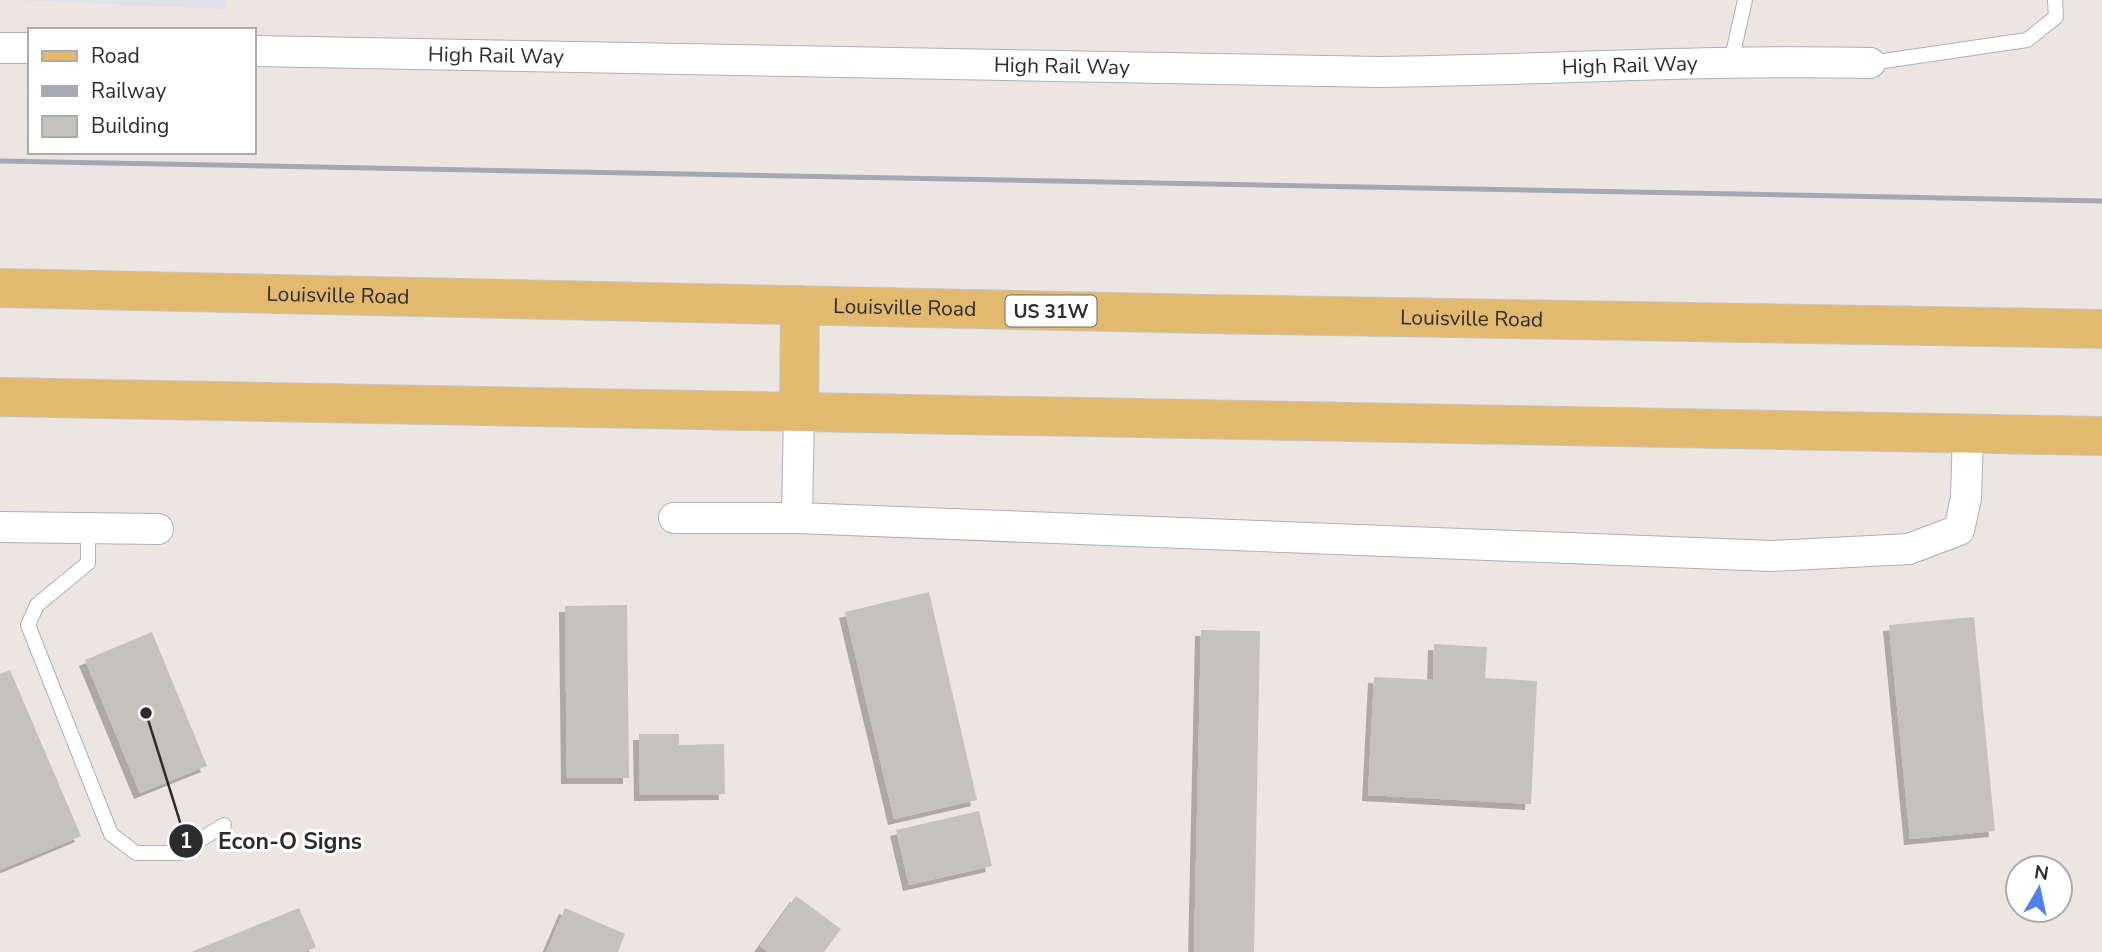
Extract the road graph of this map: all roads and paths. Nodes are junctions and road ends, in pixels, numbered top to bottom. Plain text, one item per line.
1 (1745, 0) edge
2 (2056, 0) edge
3 (0, 48) edge
4 (28, 48) edge
5 (256, 51) edge
6 (1731, 62) junction
7 (1870, 63) joint
8 (0, 288) edge
9 (800, 305) junction
10 (2102, 329) edge
11 (0, 397) edge
12 (799, 411) junction
13 (1968, 434) junction
14 (2102, 436) edge
15 (797, 517) junction
16 (674, 518) dead end
17 (0, 527) edge
18 (88, 527) junction
19 (158, 528) dead end
20 (223, 825) dead end

1 - 6 lane
2 - 7 lane
3 - 4 street
5 - 6 street, High Rail Way
6 - 7 street, High Rail Way
8 - 9 main road, Louisville Road / US 31W
9 - 10 main road, Louisville Road / US 31W
9 - 12 main road
11 - 12 main road
12 - 13 main road
12 - 15 street
13 - 14 main road
13 - 15 street
15 - 16 street
17 - 18 street
18 - 19 street
18 - 20 lane

